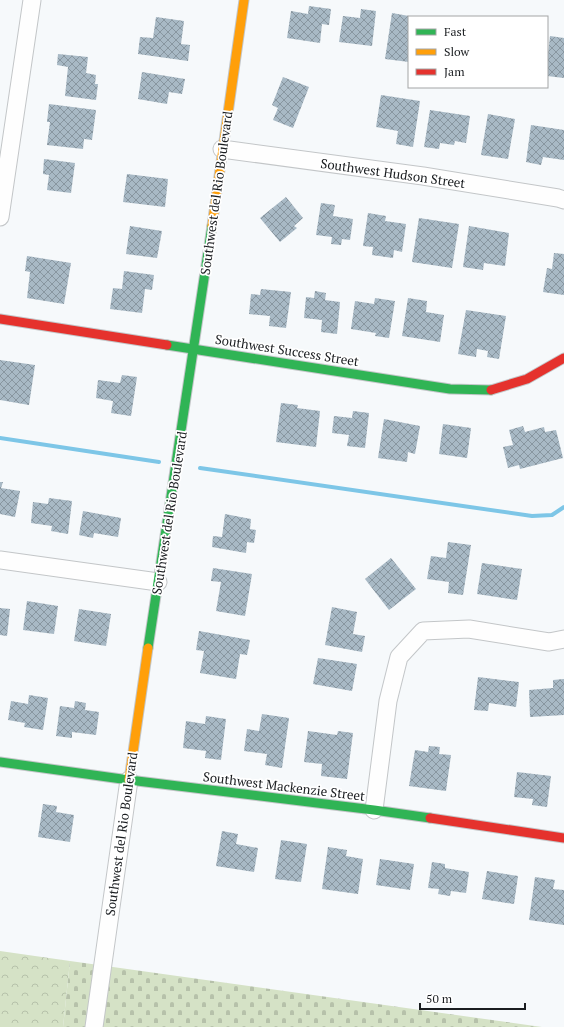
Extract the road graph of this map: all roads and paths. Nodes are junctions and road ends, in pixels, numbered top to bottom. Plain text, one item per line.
1 (32, 0) edge
2 (244, 0) edge
3 (222, 149) junction
4 (564, 200) edge
5 (0, 217) edge
6 (0, 319) edge
7 (194, 349) junction
8 (564, 358) edge
9 (0, 560) edge
10 (158, 582) junction
11 (564, 639) edge
12 (0, 762) edge
13 (129, 780) junction
14 (374, 810) junction
15 (564, 838) edge
16 (94, 1027) edge

1 - 5 street
2 - 3 street, Southwest del Rio Boulevard
3 - 4 street, Southwest Hudson Street
3 - 7 street, Southwest del Rio Boulevard
6 - 7 street, Southwest Success Street
7 - 8 street, Southwest Success Street
7 - 10 street, Southwest del Rio Boulevard
9 - 10 street
10 - 13 street, Southwest del Rio Boulevard
11 - 14 street
12 - 13 street, Southwest Mackenzie Street
13 - 14 street, Southwest Mackenzie Street
13 - 16 street, Southwest del Rio Boulevard
14 - 15 street, Southwest Mackenzie Street

